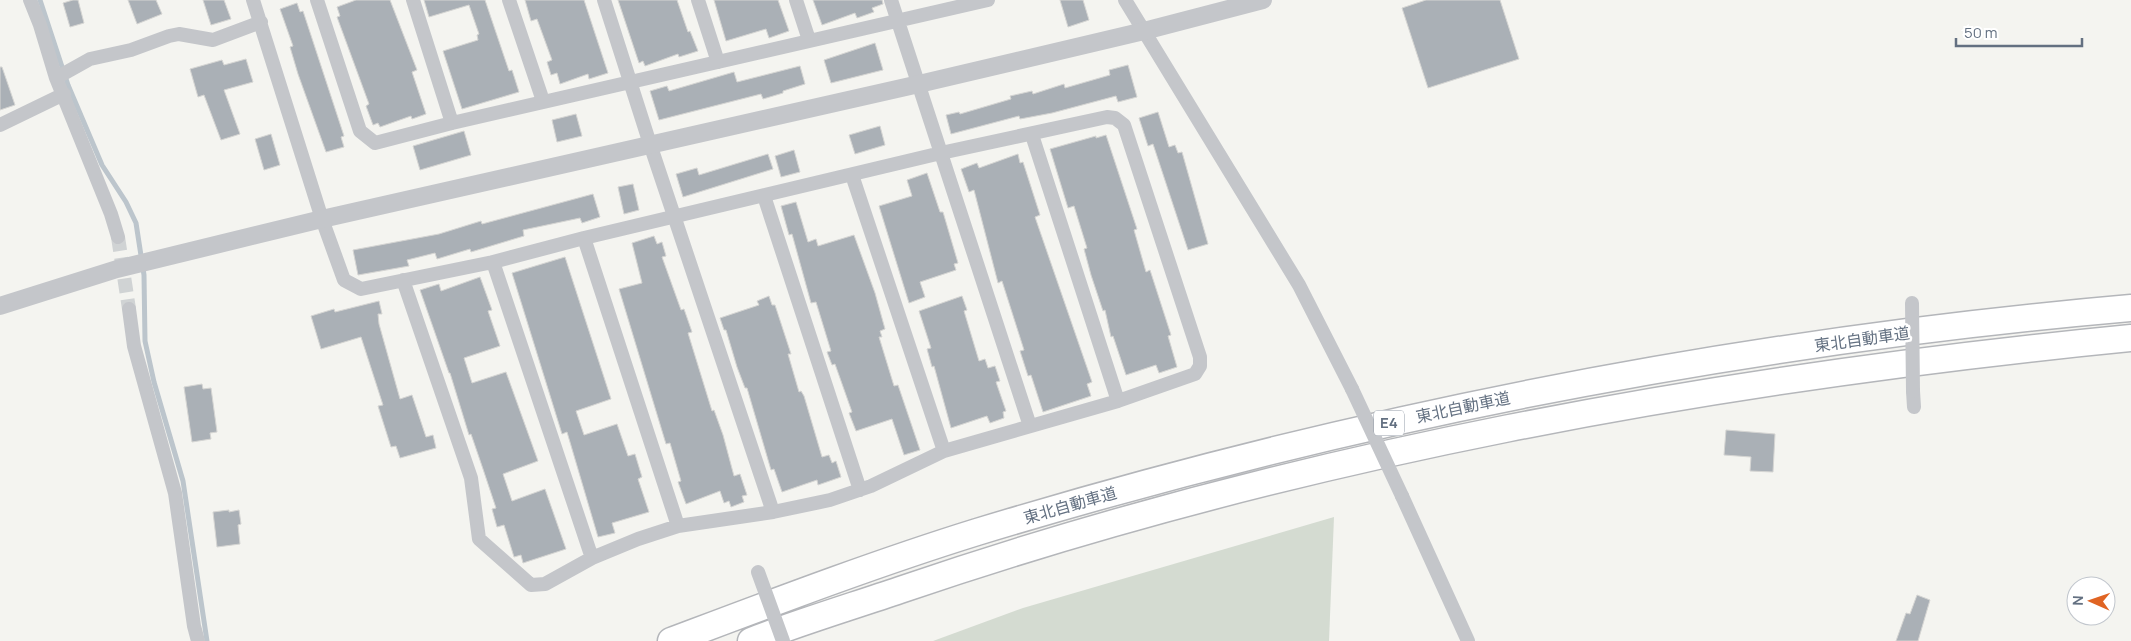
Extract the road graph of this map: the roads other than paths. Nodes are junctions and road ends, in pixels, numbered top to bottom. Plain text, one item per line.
1 (30, 0) edge
2 (253, 0) edge
3 (316, 0) edge
4 (413, 0) edge
5 (509, 0) edge
6 (604, 0) edge
7 (698, 0) edge
8 (796, 0) edge
9 (891, 0) edge
10 (988, 0) edge
11 (1124, 0) edge
12 (1263, 0) edge
13 (897, 19) junction
14 (261, 22) junction
15 (1144, 31) junction
16 (810, 40) junction
17 (718, 62) junction
18 (56, 78) junction
19 (632, 82) junction
20 (919, 84) junction
21 (64, 94) junction
22 (541, 95) dead end
23 (452, 123) junction
24 (0, 125) edge
25 (1032, 134) junction
26 (650, 144) junction
27 (941, 153) junction
28 (852, 175) junction
29 (764, 196) junction
30 (674, 216) junction
31 (322, 219) junction
32 (118, 237) tunnel mouth
33 (584, 238) junction
34 (493, 262) junction
35 (403, 280) junction
36 (1912, 303) dead end
37 (0, 306) edge
38 (2131, 308) edge
39 (129, 309) tunnel mouth
40 (2131, 338) edge
41 (1118, 400) junction
42 (1914, 407) dead end
43 (1030, 426) junction
44 (944, 451) junction
45 (860, 490) junction
46 (773, 512) junction
47 (678, 526) junction
48 (592, 558) junction
49 (758, 572) dead end
50 (198, 641) edge
51 (671, 641) edge
52 (752, 641) edge
53 (783, 641) edge
54 (1468, 641) edge

1 - 18 street
2 - 14 street
3 - 23 street
4 - 23 street
5 - 22 street
6 - 19 street
7 - 17 street
8 - 16 street
9 - 13 street
10 - 13 street
11 - 15 street
12 - 15 street
13 - 16 street
13 - 20 street
14 - 18 street
14 - 31 street
15 - 20 street
15 - 54 street, bridge
16 - 17 street
17 - 19 street
18 - 21 street
19 - 23 street
19 - 26 street
20 - 26 street
20 - 27 street
21 - 24 street
21 - 32 street
25 - 27 street
25 - 41 street
25 - 41 street
26 - 30 street
26 - 31 street
27 - 28 street
27 - 43 street
28 - 29 street
28 - 44 street
29 - 30 street
29 - 45 street
30 - 33 street
30 - 46 street
31 - 35 street
31 - 37 street
33 - 34 street
33 - 47 street
34 - 35 street
34 - 48 street
35 - 48 street
36 - 42 street, bridge
38 - 51 highway, 東北自動車道 / E4
39 - 50 street
40 - 52 highway, 東北自動車道 / E4
41 - 43 street
43 - 44 street
44 - 45 street
45 - 46 street
46 - 47 street
47 - 48 street
49 - 53 street, bridge

